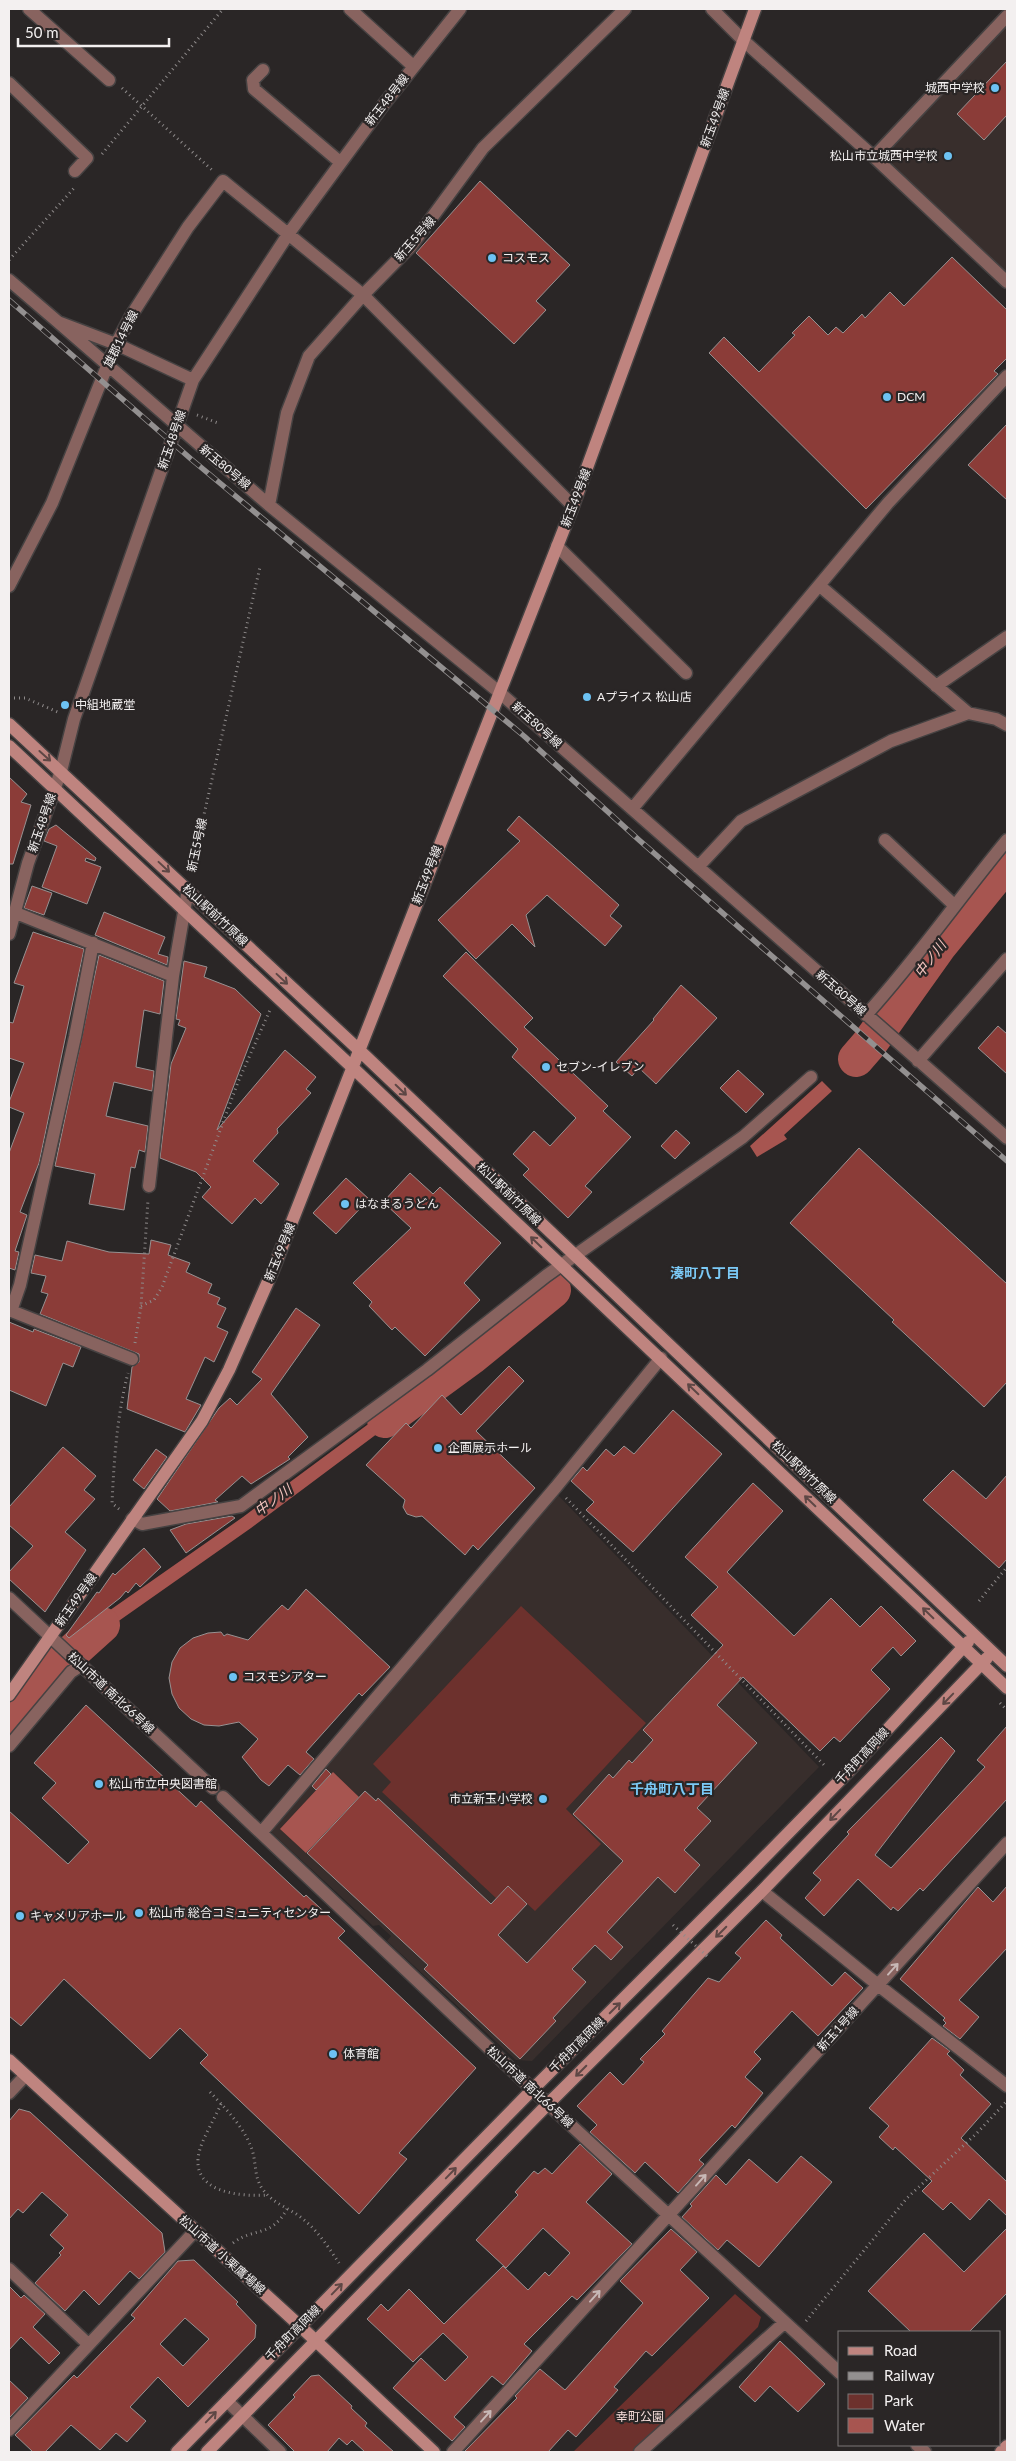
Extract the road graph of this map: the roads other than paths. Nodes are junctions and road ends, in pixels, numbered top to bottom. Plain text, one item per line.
1 (29, 9) edge
2 (350, 9) edge
3 (460, 9) edge
4 (625, 9) edge
5 (712, 9) edge
6 (755, 9) edge
7 (1007, 16) edge
8 (744, 41) junction
9 (413, 66) junction
10 (263, 70) dead end
11 (109, 80) road end
12 (9, 83) edge
13 (874, 157) junction
14 (340, 162) junction
15 (79, 174) road end
16 (289, 233) junction
17 (9, 280) edge
18 (1007, 282) edge
19 (362, 295) junction
20 (58, 322) junction
21 (116, 344) junction
22 (108, 364) junction
23 (1007, 376) edge
24 (193, 380) junction
25 (177, 426) junction
26 (269, 505) junction
27 (573, 506) junction
28 (557, 546) junction
29 (9, 586) edge
30 (820, 586) junction
31 (1007, 637) edge
32 (686, 673) dead end
33 (936, 686) junction
34 (499, 692) junction
35 (968, 713) junction
36 (9, 724) edge
37 (1007, 725) edge
38 (9, 746) edge
39 (61, 771) junction
40 (55, 788) junction
41 (632, 809) junction
42 (886, 840) dead end
43 (1007, 840) edge
44 (698, 867) junction
45 (188, 890) junction
46 (954, 905) junction
47 (184, 909) junction
48 (16, 913) junction
49 (9, 934) edge
50 (93, 943) junction
51 (1007, 959) edge
52 (173, 976) junction
53 (870, 1019) junction
54 (359, 1050) junction
55 (918, 1061) junction
56 (352, 1067) junction
57 (811, 1077) dead end
58 (1007, 1138) edge
59 (149, 1186) dead end
60 (575, 1256) junction
61 (561, 1266) junction
62 (10, 1310) edge
63 (672, 1346) junction
64 (661, 1358) junction
65 (132, 1359) dead end
66 (132, 1519) junction
67 (9, 1598) edge
68 (975, 1634) junction
69 (50, 1638) junction
70 (963, 1647) junction
71 (992, 1652) junction
72 (72, 1658) junction
73 (982, 1664) junction
74 (1007, 1666) edge
75 (1007, 1688) edge
76 (9, 1695) edge
77 (9, 1746) edge
78 (261, 1833) junction
79 (1007, 1843) edge
80 (746, 1876) junction
81 (762, 1891) junction
82 (878, 1985) junction
83 (9, 2060) edge
84 (25, 2076) junction
85 (1007, 2086) edge
86 (533, 2089) junction
87 (9, 2093) edge
88 (548, 2104) junction
89 (668, 2216) junction
90 (196, 2231) junction
91 (9, 2269) edge
92 (784, 2323) junction
93 (300, 2326) junction
94 (315, 2341) junction
95 (88, 2344) junction
96 (838, 2372) edge
97 (227, 2401) junction
98 (242, 2416) junction
99 (9, 2430) edge
100 (1007, 2446) edge
101 (177, 2452) edge
102 (207, 2452) edge
103 (280, 2452) edge
104 (434, 2452) edge
105 (453, 2452) edge
106 (640, 2452) edge
107 (1001, 2452) edge

1 - 11 street
2 - 9 street
3 - 9 street, 新玉48号線
4 - 19 street, 新玉5号線
5 - 8 street
6 - 8 street, 新玉49号線
7 - 13 street
8 - 13 street
8 - 27 street, 新玉49号線
9 - 14 street, 新玉48号線
10 - 14 street
12 - 15 street
13 - 18 street
14 - 16 street, 新玉48号線
16 - 19 street
16 - 21 street, 雄郡14号線
16 - 24 street, 新玉48号線
17 - 20 street, 新玉80号線
19 - 26 street, 新玉5号線
19 - 27 street
20 - 21 street
20 - 22 street, 新玉80号線
21 - 22 street, 雄郡14号線
21 - 24 street
22 - 25 street, 新玉80号線
22 - 29 street, 雄郡14号線
23 - 30 street
24 - 25 street, 新玉48号線
25 - 26 street, 新玉80号線
25 - 39 street, 新玉48号線
26 - 34 street, 新玉80号線
27 - 28 street, 新玉49号線
28 - 32 street
28 - 34 street, 新玉49号線
30 - 33 street
30 - 41 street
31 - 33 street
33 - 35 street
34 - 41 street, 新玉80号線
34 - 54 street, 新玉49号線
35 - 37 street
35 - 44 street
36 -> 39 street, 松山駅前竹原線
38 - 40 street, 松山駅前竹原線
39 - 40 street, 新玉48号線
39 -> 45 street, 松山駅前竹原線
40 - 47 street, 松山駅前竹原線
40 - 48 street, 新玉48号線
41 - 44 street, 新玉80号線
42 - 46 street
43 - 46 street
44 - 53 street, 新玉80号線
45 - 47 street, 新玉5号線
45 -> 54 street, 松山駅前竹原線
46 - 53 street
47 - 52 street, 新玉5号線
47 - 56 street, 松山駅前竹原線
48 - 49 street, 新玉48号線
48 - 50 street
50 - 52 street
50 - 62 street
51 - 55 street
52 - 59 street, 新玉5号線
53 - 55 street, 新玉80号線
54 - 56 street, 新玉49号線
54 -> 60 street, 松山駅前竹原線
55 - 58 street, 新玉80号線
61 -> 56 street, 松山駅前竹原線
56 - 66 street, 新玉49号線
57 - 60 street
60 - 61 street
60 - 63 street, 松山駅前竹原線
61 - 64 street, 松山駅前竹原線
61 - 66 street
62 - 65 street
63 - 64 street
63 - 68 street, 松山駅前竹原線
70 -> 64 street, 松山駅前竹原線
64 - 78 street
66 - 69 street, 新玉49号線
67 - 69 street, 松山市道 南北66号線
68 - 70 street, 千舟町高岡線
68 - 71 street, 松山駅前竹原線
69 - 72 street, 松山市道 南北66号線
69 - 76 street, 新玉49号線
70 - 73 street, 松山駅前竹原線
70 - 80 street, 千舟町高岡線
71 - 73 street, 千舟町高岡線
71 - 74 street, 松山駅前竹原線
72 - 77 street
72 - 78 street, 松山市道 南北66号線
73 - 75 street, 松山駅前竹原線
73 -> 81 street, 千舟町高岡線
78 - 86 street, 松山市道 南北66号線
82 -> 79 street, 新玉1号線
80 - 81 street
86 -> 80 street, 千舟町高岡線
81 - 82 street
81 -> 88 street, 千舟町高岡線
82 - 85 street
89 -> 82 street, 新玉1号線
83 - 84 street, 松山市道 小栗鷹場線
84 - 87 street
84 - 90 street, 松山市道 小栗鷹場線
86 - 88 street, 松山市道 南北66号線
93 -> 86 street, 千舟町高岡線
88 - 89 street, 松山市道 南北66号線
88 - 94 street, 千舟町高岡線
89 - 92 street, 松山市道 南北66号線
105 -> 89 street, 新玉1号線
90 - 93 street, 松山市道 小栗鷹場線
90 - 95 street
91 - 95 street
92 - 96 street, 松山市道 南北66号線
92 - 106 street
93 - 94 street, 松山市道 小栗鷹場線
93 - 97 street, 千舟町高岡線
94 - 98 street, 千舟町高岡線
94 - 104 street, 松山市道 小栗鷹場線
95 - 99 street
97 - 98 street
101 -> 97 street, 千舟町高岡線
98 - 102 street, 千舟町高岡線
98 - 103 street
100 - 107 street

